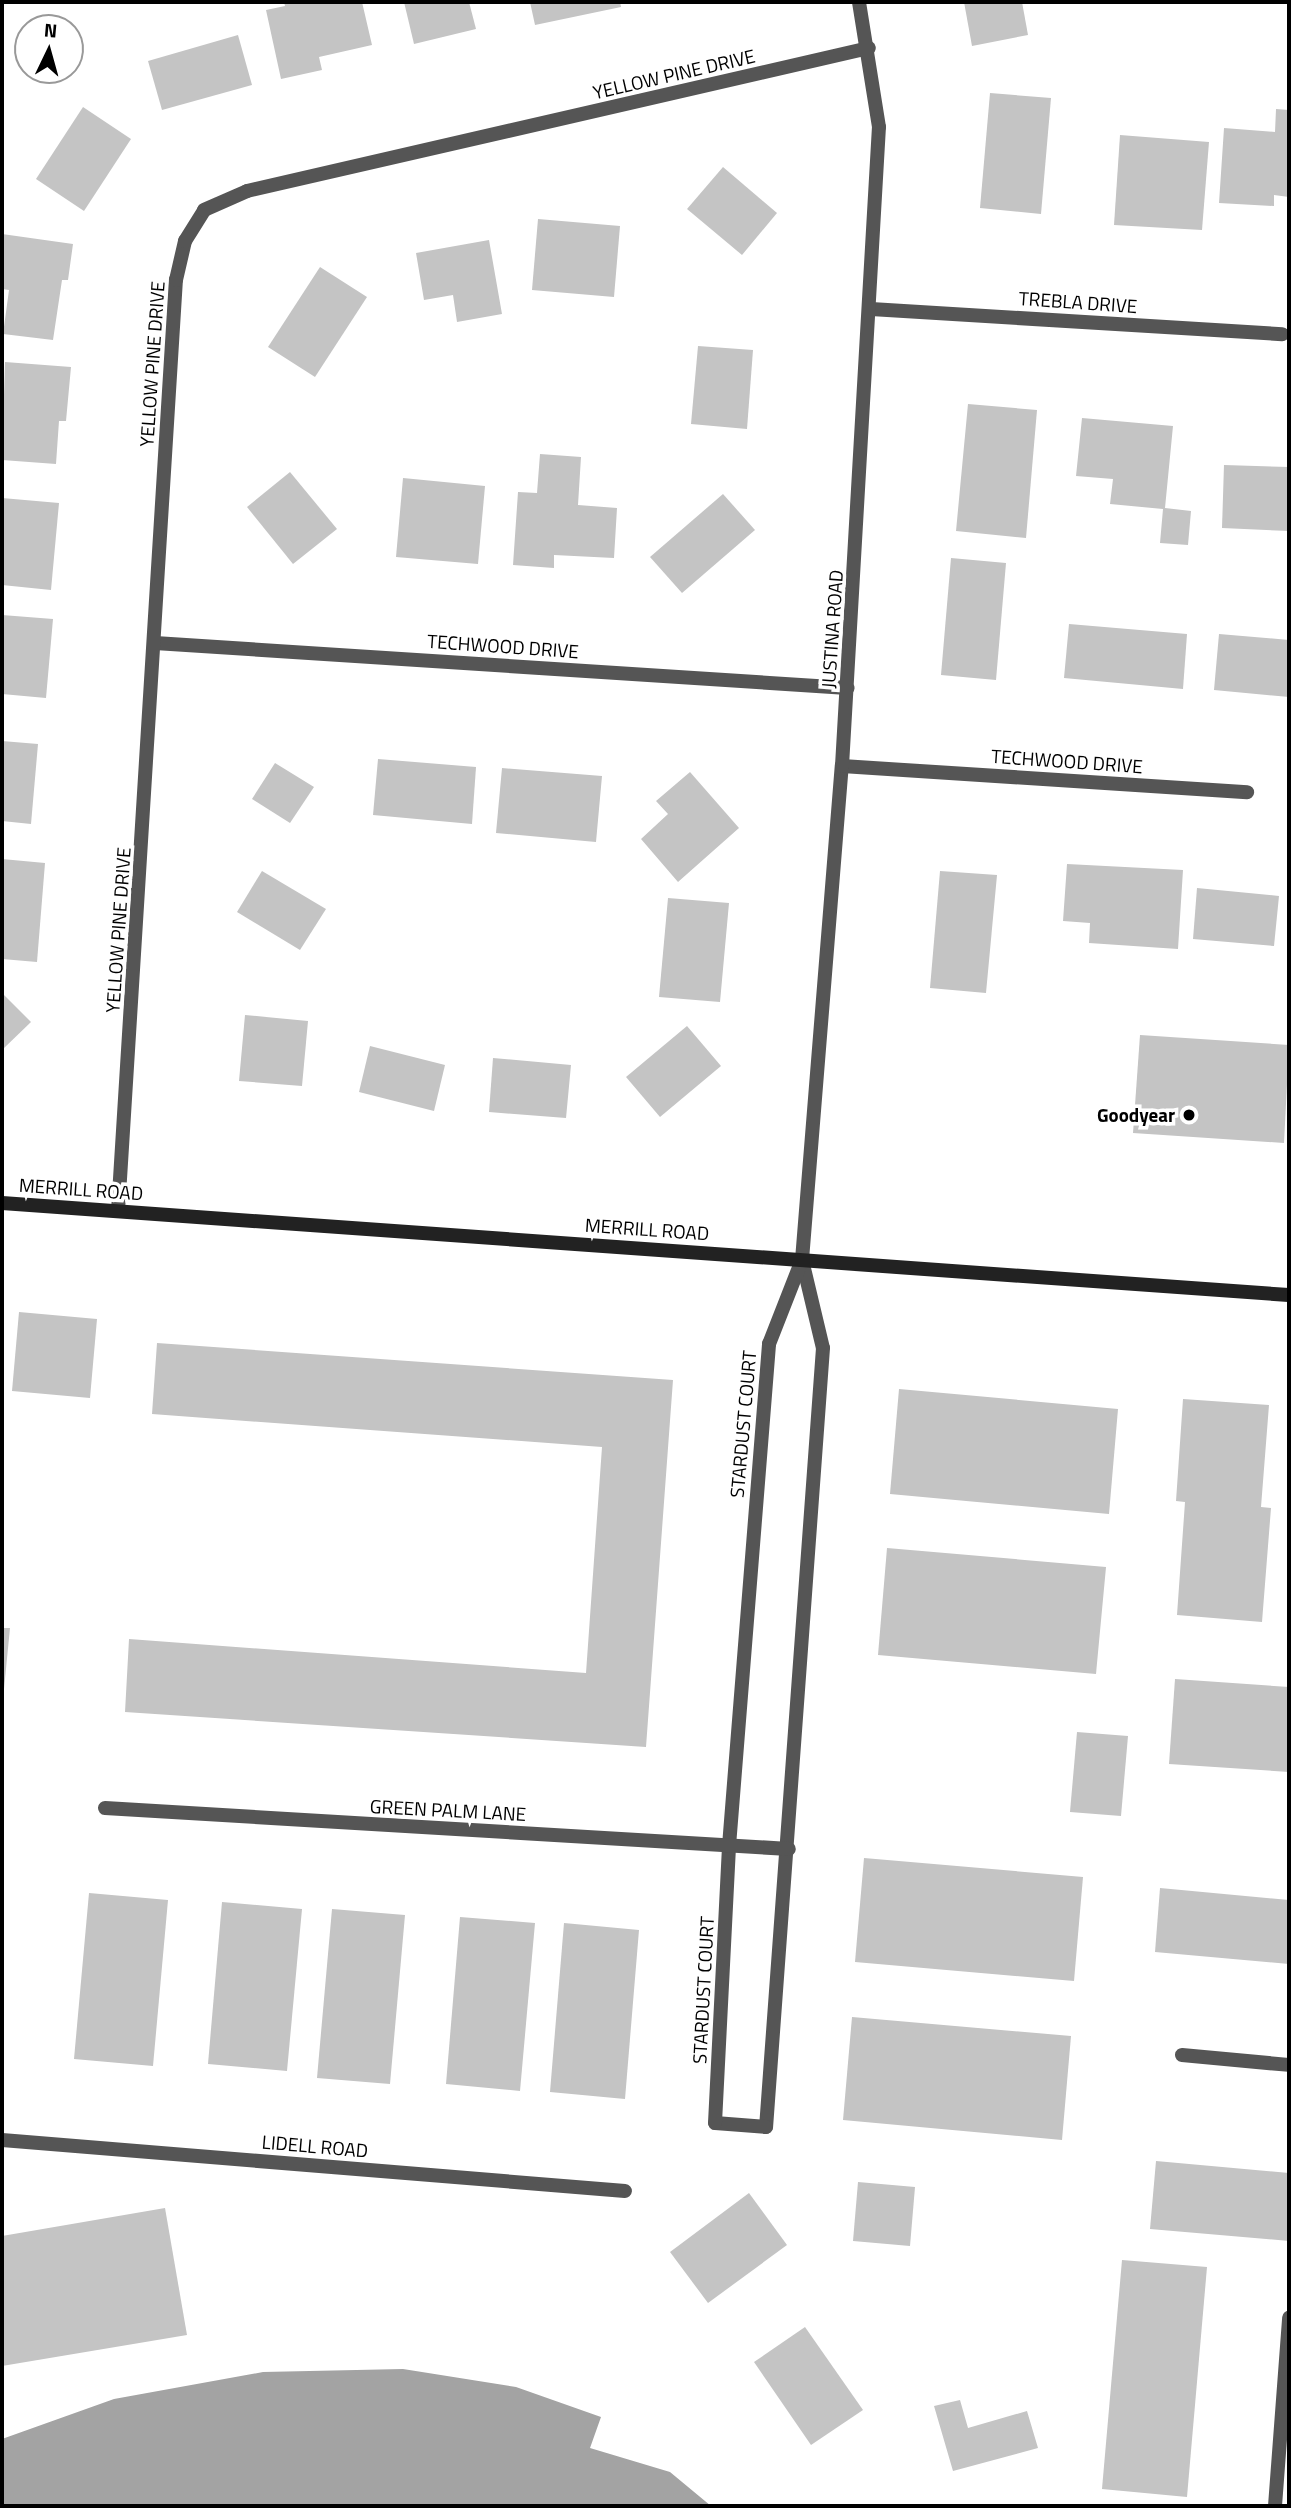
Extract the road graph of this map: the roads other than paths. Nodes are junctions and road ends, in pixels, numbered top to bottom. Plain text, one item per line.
1 (859, 2) edge
2 (869, 48) junction
3 (871, 309) junction
4 (1282, 334) dead end
5 (155, 643) junction
6 (848, 688) junction
7 (842, 766) junction
8 (1247, 792) dead end
9 (2, 1203) edge
10 (118, 1211) junction
11 (802, 1260) junction
12 (1289, 1295) edge
13 (105, 1808) dead end
14 (729, 1846) junction
15 (789, 1849) junction
16 (1182, 2055) dead end
17 (1289, 2065) edge
18 (2, 2140) edge
19 (625, 2191) dead end
20 (1289, 2318) edge
21 (1275, 2506) edge

1 - 2 street, JUSTINA ROAD
2 - 3 street, JUSTINA ROAD
2 - 5 street, YELLOW PINE DRIVE
3 - 4 street, TREBLA DRIVE
3 - 6 street, JUSTINA ROAD
5 - 6 street, TECHWOOD DRIVE
5 - 10 street, YELLOW PINE DRIVE
6 - 7 street, JUSTINA ROAD
7 - 8 street, TECHWOOD DRIVE
7 - 11 street, JUSTINA ROAD
9 - 10 main road, MERRILL ROAD
10 - 11 main road, MERRILL ROAD
11 - 12 main road, MERRILL ROAD
11 - 14 street, STARDUST COURT
11 - 15 street, STARDUST COURT
13 - 14 street, GREEN PALM LANE
14 - 15 street, GREEN PALM LANE
14 - 15 street, STARDUST COURT
16 - 17 street
18 - 19 street, LIDELL ROAD
20 - 21 street

